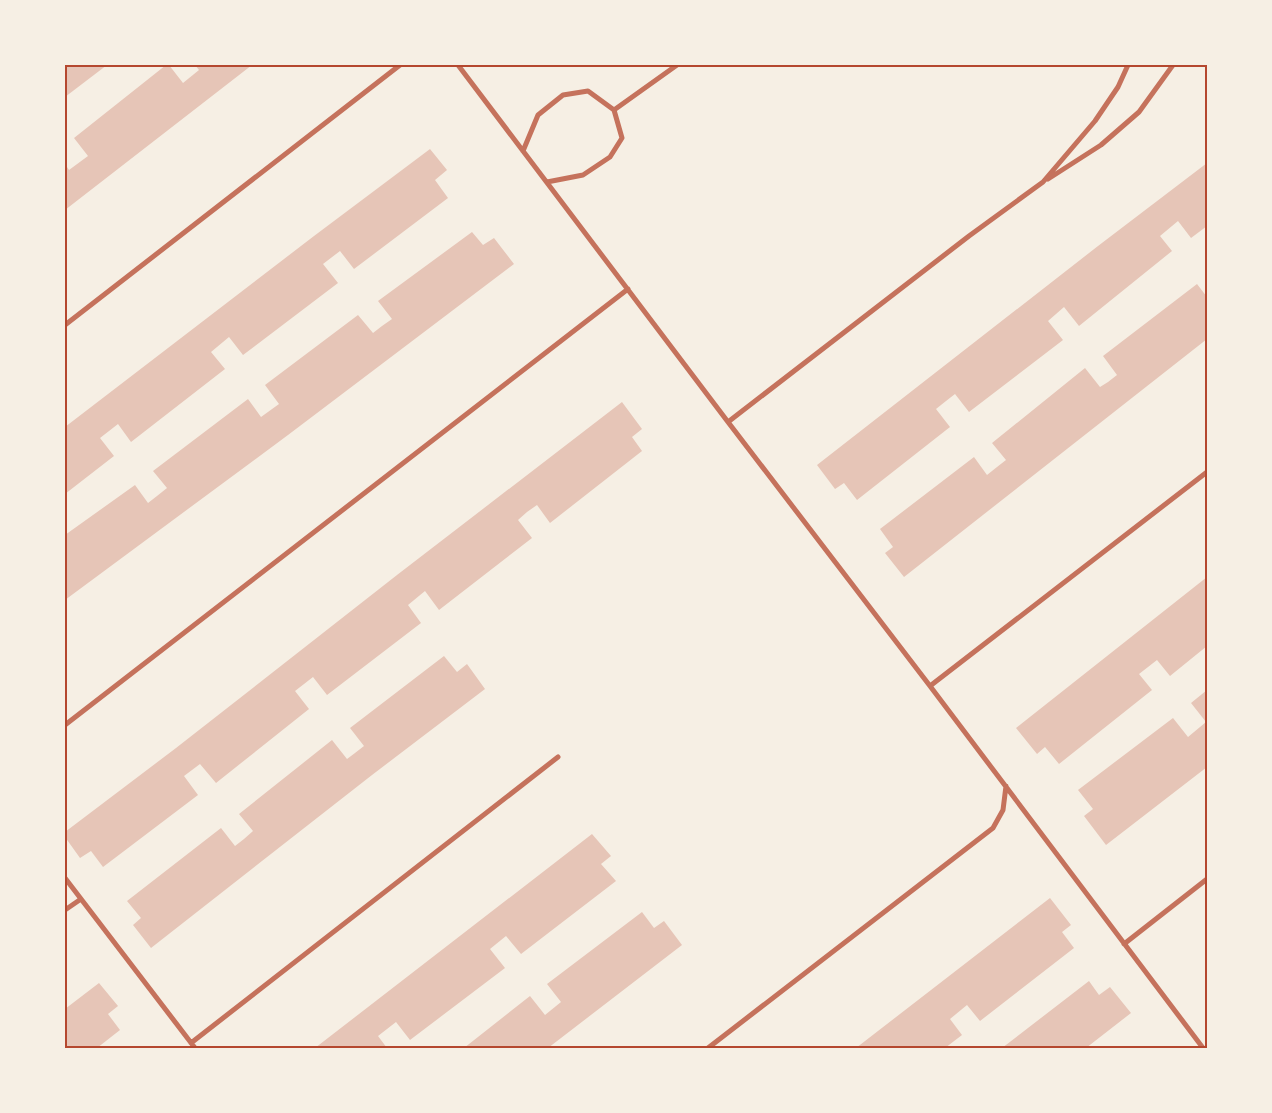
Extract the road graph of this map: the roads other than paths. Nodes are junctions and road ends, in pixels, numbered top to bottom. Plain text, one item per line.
1 (400, 65) edge
2 (458, 65) edge
3 (677, 65) edge
4 (1128, 65) edge
5 (1173, 65) edge
6 (614, 110) junction
7 (523, 151) junction
8 (547, 182) junction
9 (1043, 182) junction
10 (628, 289) junction
11 (65, 326) edge
12 (728, 422) junction
13 (1207, 472) edge
14 (930, 686) junction
15 (65, 725) edge
16 (558, 758) dead end
17 (1006, 786) junction
18 (65, 878) edge
19 (1207, 879) edge
20 (81, 899) junction
21 (65, 910) edge
22 (1124, 944) junction
23 (193, 1046) edge
24 (708, 1048) edge
25 (1203, 1048) edge

1 - 11 street
2 - 7 street
3 - 6 street
4 - 9 street
5 - 9 street
6 - 7 street
6 - 8 street
7 - 8 street
8 - 10 street
9 - 12 street
10 - 12 street
10 - 15 street
12 - 14 street
13 - 14 street
14 - 17 street
16 - 23 street
17 - 22 street
17 - 24 street
18 - 20 street
19 - 22 street
20 - 21 street
20 - 23 street
22 - 25 street

